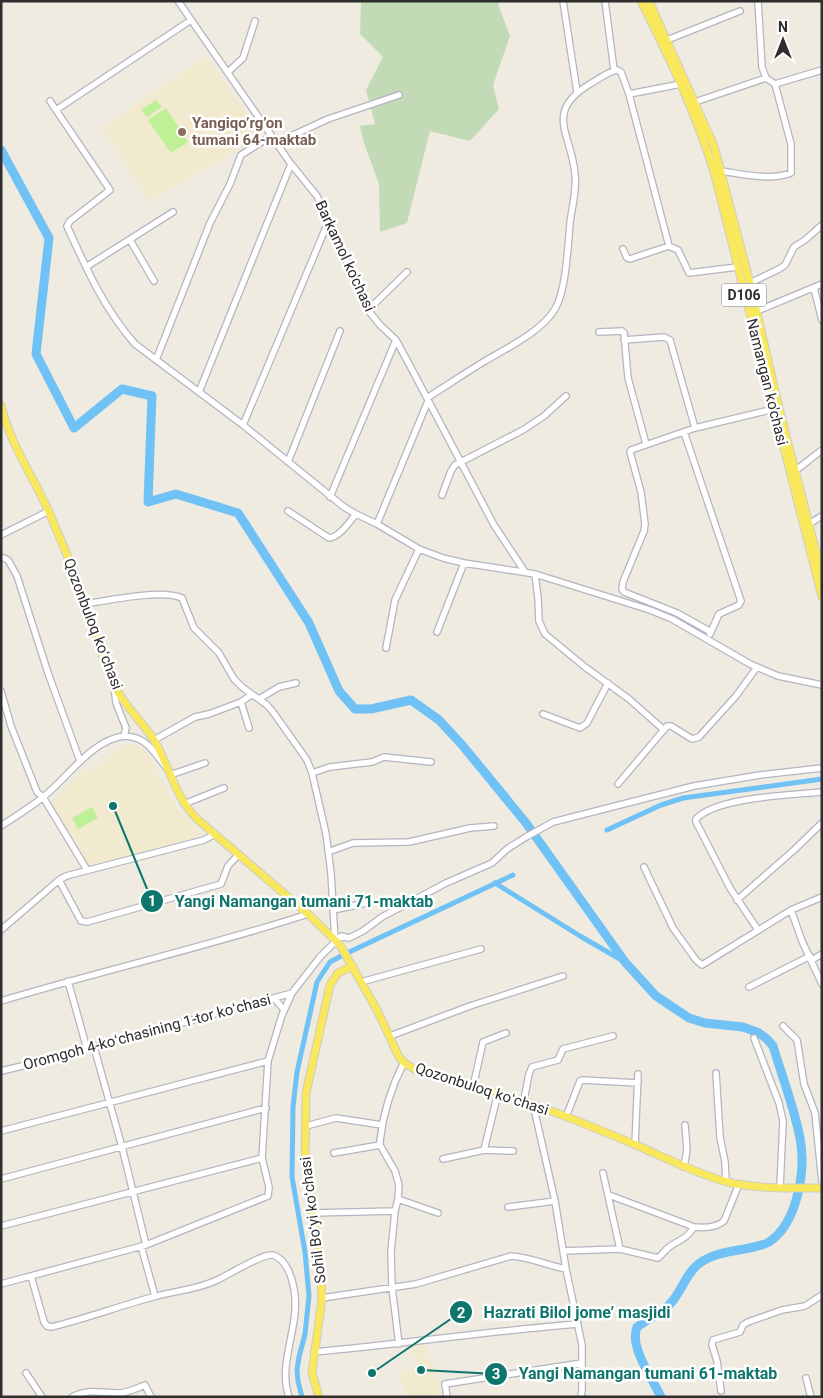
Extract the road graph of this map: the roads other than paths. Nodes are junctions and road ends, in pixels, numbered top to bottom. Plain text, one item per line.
1 (178, 1) edge
2 (563, 1) edge
3 (605, 1) edge
4 (641, 1) edge
5 (649, 1) edge
6 (758, 1) edge
7 (740, 11) dead end
8 (191, 20) junction
9 (255, 20) dead end
10 (667, 40) junction
11 (614, 70) junction
12 (822, 70) edge
13 (228, 72) junction
14 (766, 78) junction
15 (681, 84) junction
16 (775, 84) junction
17 (576, 92) junction
18 (629, 94) junction
19 (398, 95) dead end
20 (50, 101) dead end
21 (695, 102) junction
22 (56, 110) junction
23 (271, 136) junction
24 (276, 143) junction
25 (291, 164) junction
26 (720, 171) junction
27 (173, 212) dead end
28 (329, 220) junction
29 (822, 225) edge
30 (130, 240) junction
31 (669, 246) junction
32 (624, 249) dead end
33 (737, 266) junction
34 (86, 267) junction
35 (408, 272) dead end
36 (154, 281) dead end
37 (750, 283) junction
38 (822, 284) edge
39 (814, 288) junction
40 (368, 310) junction
41 (757, 311) junction
42 (822, 320) edge
43 (340, 331) dead end
44 (598, 332) dead end
45 (396, 340) junction
46 (624, 340) junction
47 (156, 360) junction
48 (199, 392) junction
49 (566, 396) dead end
50 (428, 400) junction
51 (1, 405) edge
52 (774, 409) junction
53 (243, 425) junction
54 (695, 428) junction
55 (684, 432) junction
56 (646, 444) junction
57 (822, 450) edge
58 (461, 461) junction
59 (288, 462) junction
60 (795, 471) junction
61 (442, 496) dead end
62 (330, 497) junction
63 (49, 511) junction
64 (288, 511) dead end
65 (356, 514) junction
66 (822, 516) edge
67 (377, 524) junction
68 (808, 524) junction
69 (1, 535) edge
70 (419, 549) junction
71 (1, 557) edge
72 (464, 563) junction
73 (525, 572) junction
74 (535, 574) junction
75 (822, 575) edge
76 (822, 597) edge
77 (86, 604) junction
78 (437, 632) dead end
79 (711, 632) junction
80 (709, 639) junction
81 (386, 648) dead end
82 (757, 667) junction
83 (296, 683) dead end
84 (608, 683) junction
85 (822, 685) edge
86 (114, 686) junction
87 (1, 691) edge
88 (251, 695) junction
89 (259, 699) junction
90 (241, 702) junction
91 (542, 714) dead end
92 (249, 728) dead end
93 (664, 730) junction
94 (124, 736) junction
95 (154, 740) junction
96 (80, 761) junction
97 (431, 762) dead end
98 (205, 763) dead end
99 (822, 768) edge
100 (168, 772) junction
101 (312, 773) junction
102 (618, 784) dead end
103 (224, 788) dead end
104 (822, 792) edge
105 (43, 797) junction
106 (184, 804) junction
107 (822, 823) edge
108 (1, 826) edge
109 (494, 826) dead end
110 (215, 834) junction
111 (328, 852) junction
112 (239, 854) junction
113 (644, 867) dead end
114 (87, 870) junction
115 (59, 880) junction
116 (822, 897) edge
117 (737, 900) junction
118 (366, 903) dead end
119 (333, 910) junction
120 (791, 910) junction
121 (308, 914) junction
122 (1, 930) edge
123 (758, 930) junction
124 (338, 943) junction
125 (481, 949) dead end
126 (822, 954) edge
127 (811, 958) junction
128 (351, 963) junction
129 (563, 976) dead end
130 (68, 981) junction
131 (361, 982) junction
132 (822, 984) edge
133 (749, 988) dead end
134 (292, 993) junction
135 (274, 998) junction
136 (1, 1002) edge
137 (284, 1010) junction
138 (783, 1026) dead end
139 (506, 1033) dead end
140 (390, 1036) junction
141 (613, 1036) dead end
142 (754, 1038) dead end
143 (94, 1047) junction
144 (87, 1049) junction
145 (268, 1061) junction
146 (404, 1062) junction
147 (1, 1071) edge
148 (716, 1073) dead end
149 (638, 1074) dead end
150 (638, 1083) junction
151 (473, 1087) junction
152 (498, 1093) junction
153 (524, 1100) junction
154 (110, 1103) junction
155 (533, 1104) junction
156 (266, 1108) junction
157 (566, 1117) junction
158 (685, 1124) dead end
159 (382, 1125) junction
160 (306, 1126) junction
161 (1, 1131) edge
162 (380, 1145) junction
163 (635, 1145) junction
164 (122, 1147) junction
165 (484, 1150) junction
166 (513, 1151) dead end
167 (334, 1152) dead end
168 (262, 1158) junction
169 (443, 1159) dead end
170 (684, 1167) junction
171 (603, 1173) dead end
172 (1, 1178) edge
173 (726, 1181) junction
174 (822, 1182) edge
175 (739, 1184) junction
176 (780, 1188) junction
177 (822, 1188) edge
178 (133, 1193) junction
179 (609, 1195) junction
180 (398, 1199) junction
181 (556, 1202) junction
182 (508, 1207) dead end
183 (395, 1211) junction
184 (312, 1213) junction
185 (438, 1213) dead end
186 (1, 1226) edge
187 (694, 1227) junction
188 (144, 1246) junction
189 (620, 1249) junction
190 (563, 1251) junction
191 (566, 1269) junction
192 (31, 1276) junction
193 (1, 1284) edge
194 (392, 1288) junction
195 (822, 1295) edge
196 (155, 1296) junction
197 (322, 1298) junction
198 (578, 1324) junction
199 (399, 1344) junction
200 (314, 1352) junction
201 (582, 1363) junction
202 (26, 1373) dead end
203 (806, 1378) dead end
204 (721, 1391) dead end
205 (42, 1397) edge
206 (72, 1397) edge
207 (151, 1397) edge
208 (289, 1397) edge
209 (319, 1397) edge
210 (447, 1397) edge
211 (581, 1397) edge
212 (811, 1397) edge

1 - 8 street, Barkamol ko'chasi
2 - 17 street
3 - 11 street
4 - 15 main road, Namangan ko'chasi / D106
5 - 10 main road, Namangan ko'chasi / D106
6 - 14 street
7 - 10 street
8 - 13 street, Barkamol ko'chasi
8 - 22 street
9 - 13 street
10 - 21 main road, Namangan ko'chasi / D106
11 - 17 street
11 - 18 street
12 - 16 street
13 - 23 street, Barkamol ko'chasi
14 - 16 street
14 - 21 street
15 - 18 street
15 - 33 main road, Namangan ko'chasi / D106
16 - 26 street
17 - 50 street
18 - 31 street
19 - 24 street
20 - 22 street
21 - 26 main road, Namangan ko'chasi / D106
22 - 34 street
23 - 24 street, Barkamol ko'chasi
23 - 47 street
24 - 25 street, Barkamol ko'chasi
25 - 28 street, Barkamol ko'chasi
25 - 48 street
26 - 37 main road, Namangan ko'chasi / D106
27 - 30 street
28 - 40 street, Barkamol ko'chasi
28 - 53 street
29 - 37 street
30 - 34 street
30 - 36 street
31 - 32 street
31 - 33 street
33 - 52 main road, Namangan ko'chasi / D106
34 - 47 street
35 - 40 street
37 - 41 main road, Namangan ko'chasi / D106
38 - 39 street
39 - 41 street
39 - 42 street
40 - 45 street, Barkamol ko'chasi
41 - 60 main road, Namangan ko'chasi / D106
43 - 59 street
44 - 46 street
45 - 50 street, Barkamol ko'chasi
45 - 62 street
46 - 54 street
46 - 56 street
47 - 48 street
48 - 53 street
49 - 58 street
50 - 58 street, Barkamol ko'chasi
50 - 67 street
51 - 63 main road, Qozonbuloq koʻchasi
52 - 54 street
52 - 76 main road, Namangan ko'chasi / D106
53 - 59 street
54 - 55 street
55 - 56 street
55 - 79 street
56 - 79 street
57 - 60 street
58 - 61 street
58 - 73 street, Barkamol ko'chasi
59 - 62 street
60 - 68 main road, Namangan ko'chasi / D106
62 - 65 street
63 - 69 street
63 - 77 main road, Qozonbuloq koʻchasi
64 - 65 street
65 - 67 street
66 - 68 street
67 - 70 street
68 - 75 main road, Namangan ko'chasi / D106
70 - 72 street
70 - 81 street
71 - 96 street
72 - 73 street
72 - 78 street
73 - 74 street
74 - 80 street
74 - 84 street
77 - 86 main road, Qozonbuloq koʻchasi
77 - 88 street
79 - 80 street
80 - 82 street
82 - 85 street
82 - 93 street
83 - 89 street
84 - 91 street
84 - 93 street
86 - 94 street
86 - 95 main road, Qozonbuloq koʻchasi
87 - 105 street
88 - 89 street
88 - 90 street
89 - 101 street
90 - 92 street
90 - 95 street
93 - 102 street
94 - 96 street
94 - 100 street
95 - 100 main road, Qozonbuloq koʻchasi
96 - 105 street
97 - 101 street
98 - 100 street
99 - 124 street
100 - 106 main road, Qozonbuloq koʻchasi
101 - 111 street
103 - 106 street
104 - 117 street
105 - 108 street
105 - 114 street
106 - 110 main road, Qozonbuloq koʻchasi
107 - 117 street
109 - 111 street
110 - 112 main road, Qozonbuloq koʻchasi
110 - 114 street
111 - 119 street
112 - 115 street
112 - 121 main road, Qozonbuloq koʻchasi
113 - 123 street
114 - 115 street
115 - 122 street
116 - 120 street
117 - 123 street
118 - 119 street
119 - 124 street
120 - 123 street
120 - 127 street
121 - 124 main road, Qozonbuloq koʻchasi
121 - 130 street
124 - 128 main road, Qozonbuloq koʻchasi
124 - 134 street
125 - 131 street
126 - 127 street
127 - 132 street
127 - 133 street
128 - 131 main road, Qozonbuloq koʻchasi
128 - 160 main road, Sohil Boʻyi koʻchasi
129 - 140 street
130 - 136 street
130 - 144 street
131 - 140 main road, Qozonbuloq koʻchasi
134 - 135 street, Oromgoh 4-koʻchasining 1-tor koʻchasi
134 - 137 street
135 - 137 street
135 - 143 street, Oromgoh 4-koʻchasining 1-tor koʻchasi
137 - 145 street
138 - 174 street
139 - 151 street
140 - 146 main road, Qozonbuloq koʻchasi
141 - 153 street
142 - 176 street
143 - 144 street, Oromgoh 4-koʻchasining 1-tor koʻchasi
143 - 154 street
144 - 147 street, Oromgoh 4-koʻchasining 1-tor koʻchasi
145 - 154 street
145 - 156 street
146 - 151 main road, Qozonbuloq koʻchasi
146 - 159 street
148 - 173 street
149 - 150 street
150 - 157 street
150 - 163 street
151 - 152 main road, Qozonbuloq koʻchasi
152 - 153 main road, Qozonbuloq koʻchasi
152 - 165 street
153 - 155 main road, Qozonbuloq koʻchasi
154 - 161 street
154 - 164 street
155 - 157 main road, Qozonbuloq koʻchasi
155 - 181 street
156 - 164 street
156 - 168 street
157 - 163 main road, Qozonbuloq koʻchasi
158 - 170 street
159 - 160 street
159 - 162 street
160 - 184 main road, Sohil Boʻyi koʻchasi
162 - 167 street
162 - 180 street
163 - 170 main road, Qozonbuloq koʻchasi
164 - 172 street
164 - 178 street
165 - 166 street
165 - 169 street
168 - 178 street
168 - 188 street
170 - 173 main road, Qozonbuloq koʻchasi
171 - 179 street
173 - 175 main road, Qozonbuloq koʻchasi
175 - 176 main road, Qozonbuloq koʻchasi
175 - 187 street
176 - 177 main road, Qozonbuloq koʻchasi
178 - 186 street
178 - 188 street
179 - 187 street
179 - 189 street
180 - 183 street
180 - 185 street
181 - 182 street
181 - 190 street
183 - 184 street
183 - 194 street
184 - 197 main road, Sohil Boʻyi koʻchasi
187 - 189 street
188 - 192 street
188 - 196 street
189 - 190 street
190 - 191 street
191 - 194 street
191 - 198 street
192 - 193 street
192 - 196 street
194 - 197 street
194 - 199 street
195 - 204 street
196 - 208 street
197 - 200 main road, Sohil Boʻyi koʻchasi
198 - 199 street
198 - 201 street
199 - 200 street
200 - 209 main road, Sohil Boʻyi koʻchasi
201 - 210 street
201 - 211 street
202 - 205 street
203 - 212 street
206 - 207 street

